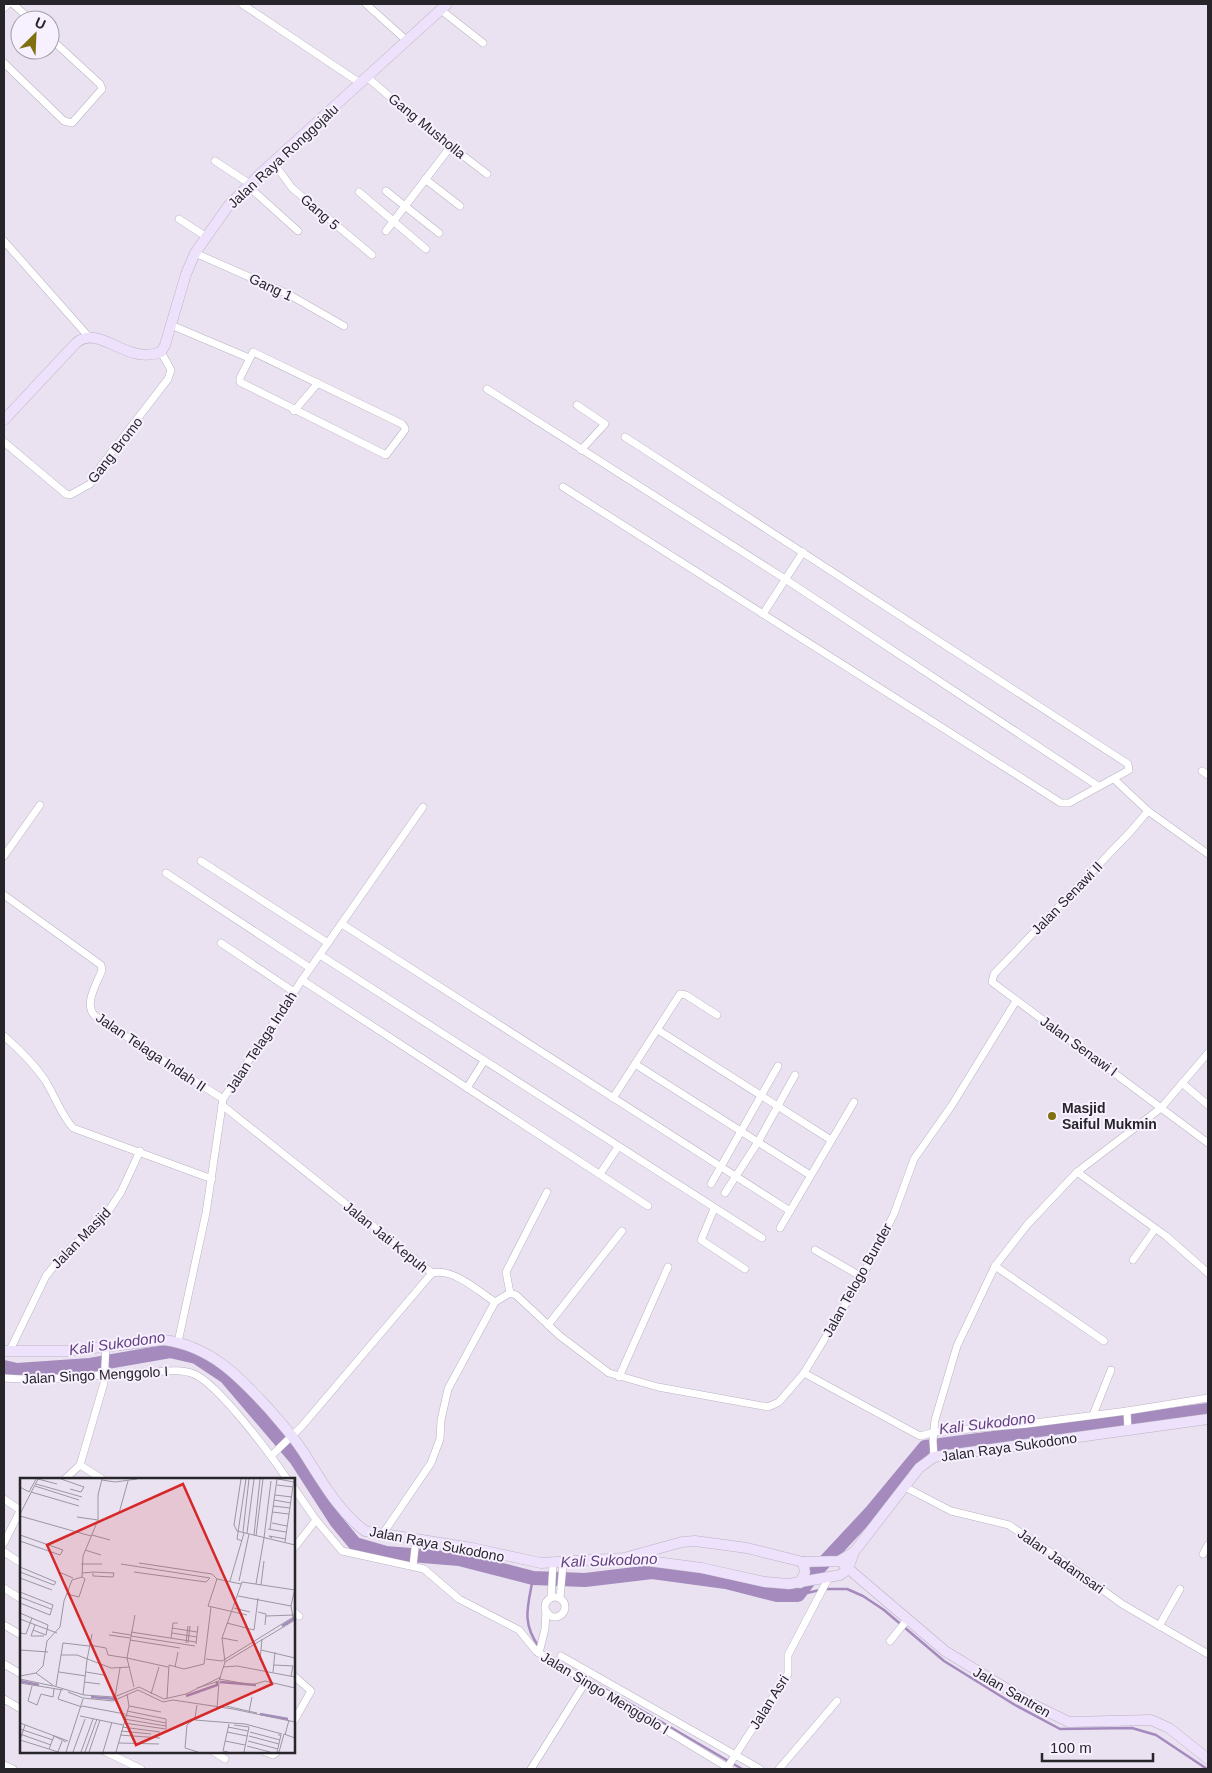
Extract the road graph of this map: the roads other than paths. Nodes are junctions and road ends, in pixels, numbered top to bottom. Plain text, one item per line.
1 (8, 4) edge
2 (242, 4) edge
3 (366, 4) edge
4 (444, 7) edge
5 (4, 8) edge
6 (406, 40) junction
7 (483, 43) dead end
8 (60, 47) edge
9 (4, 63) edge
10 (363, 80) junction
11 (451, 146) junction
12 (216, 161) dead end
13 (273, 162) junction
14 (487, 174) dead end
15 (425, 179) junction
16 (249, 185) junction
17 (386, 191) dead end
18 (359, 192) dead end
19 (405, 206) junction
20 (460, 206) dead end
21 (179, 219) dead end
22 (393, 221) junction
23 (386, 230) dead end
24 (298, 231) dead end
25 (438, 233) dead end
26 (205, 236) junction
27 (4, 241) edge
28 (426, 249) dead end
29 (195, 252) junction
30 (372, 255) dead end
31 (171, 326) junction
32 (344, 326) dead end
33 (88, 336) junction
34 (160, 352) junction
35 (248, 358) junction
36 (318, 383) junction
37 (487, 389) dead end
38 (577, 405) dead end
39 (294, 410) junction
40 (4, 420) edge
41 (625, 437) dead end
42 (4, 442) edge
43 (584, 452) junction
44 (563, 487) dead end
45 (803, 552) junction
46 (785, 579) junction
47 (763, 614) junction
48 (1114, 779) junction
49 (1098, 786) junction
50 (40, 805) dead end
51 (423, 807) dead end
52 (1148, 811) junction
53 (1208, 854) edge
54 (4, 856) edge
55 (201, 861) dead end
56 (166, 873) dead end
57 (4, 896) edge
58 (342, 924) junction
59 (221, 942) dead end
60 (328, 943) junction
61 (320, 955) junction
62 (310, 968) junction
63 (302, 980) junction
64 (994, 986) joint
65 (291, 990) junction
66 (1016, 1001) junction
67 (717, 1015) dead end
68 (658, 1030) junction
69 (4, 1036) edge
70 (1208, 1053) edge
71 (484, 1061) junction
72 (636, 1064) junction
73 (778, 1066) dead end
74 (794, 1075) dead end
75 (1182, 1083) junction
76 (467, 1088) junction
77 (760, 1095) junction
78 (613, 1098) junction
79 (222, 1102) junction
80 (854, 1102) dead end
81 (1208, 1105) edge
82 (777, 1106) junction
83 (1161, 1108) junction
84 (741, 1132) junction
85 (831, 1140) junction
86 (758, 1142) junction
87 (1208, 1143) edge
88 (618, 1147) junction
89 (140, 1151) junction
90 (721, 1166) junction
91 (1076, 1172) junction
92 (600, 1174) junction
93 (810, 1175) junction
94 (737, 1177) junction
95 (212, 1179) junction
96 (711, 1184) dead end
97 (547, 1192) dead end
98 (725, 1193) dead end
99 (648, 1206) dead end
100 (714, 1209) junction
101 (790, 1210) junction
102 (780, 1228) dead end
103 (1155, 1229) junction
104 (622, 1231) dead end
105 (762, 1238) dead end
106 (815, 1250) dead end
107 (1133, 1260) dead end
108 (996, 1266) junction
109 (668, 1267) dead end
110 (744, 1269) dead end
111 (432, 1273) junction
112 (1208, 1273) edge
113 (862, 1277) junction
114 (510, 1293) junction
115 (495, 1302) junction
116 (548, 1325) junction
117 (1104, 1341) dead end
118 (178, 1342) junction
119 (107, 1348) junction
120 (6, 1352) edge
121 (1111, 1370) dead end
122 (106, 1372) junction
123 (804, 1373) junction
124 (618, 1377) junction
125 (4, 1378) edge
126 (1208, 1398) edge
127 (1092, 1415) junction
128 (1127, 1420) junction
129 (1208, 1420) edge
130 (935, 1432) junction
131 (291, 1438) junction
132 (273, 1454) junction
133 (934, 1454) junction
134 (80, 1465) junction
135 (66, 1478) edge
136 (100, 1478) edge
137 (286, 1478) edge
138 (905, 1487) junction
139 (295, 1489) edge
140 (4, 1499) edge
141 (20, 1509) edge
142 (316, 1520) junction
143 (18, 1521) edge
144 (382, 1535) junction
145 (416, 1541) junction
146 (4, 1543) edge
147 (1208, 1546) edge
148 (295, 1547) edge
149 (664, 1547) junction
150 (4, 1552) edge
151 (854, 1552) junction
152 (1203, 1554) dead end
153 (624, 1558) junction
154 (20, 1562) edge
155 (413, 1562) junction
156 (662, 1562) junction
157 (805, 1562) junction
158 (835, 1562) junction
159 (558, 1566) junction
160 (848, 1569) junction
161 (803, 1582) junction
162 (823, 1584) junction
163 (4, 1588) edge
164 (1180, 1589) dead end
165 (20, 1598) edge
166 (551, 1598) junction
167 (560, 1598) junction
168 (546, 1611) junction
169 (557, 1617) junction
170 (904, 1624) junction
171 (4, 1626) edge
172 (1159, 1626) junction
173 (545, 1629) junction
174 (20, 1634) edge
175 (890, 1641) dead end
176 (540, 1652) junction
177 (1208, 1654) edge
178 (564, 1663) junction
179 (4, 1664) edge
180 (20, 1673) edge
181 (295, 1677) edge
182 (585, 1683) junction
183 (4, 1699) edge
184 (837, 1702) dead end
185 (20, 1708) edge
186 (297, 1708) edge
187 (108, 1753) edge
188 (216, 1753) edge
189 (733, 1757) junction
190 (225, 1759) dead end
191 (1208, 1759) edge
192 (4, 1765) edge
193 (728, 1768) edge
194 (13, 1769) edge
195 (140, 1769) edge
196 (531, 1769) edge
197 (760, 1769) edge
198 (779, 1769) edge

1 - 5 street
2 - 10 street, Gang Musholla
3 - 6 street
4 - 6 main road, Jalan Raya Ronggojalu
4 - 7 street
6 - 10 main road, Jalan Raya Ronggojalu
8 - 9 street
10 - 11 street, Gang Musholla
10 - 13 main road, Jalan Raya Ronggojalu
11 - 14 street, Gang Musholla
11 - 15 street
12 - 16 street
13 - 16 main road, Jalan Raya Ronggojalu
13 - 30 street, Gang 5
15 - 19 street
15 - 20 street
16 - 24 street
16 - 26 main road, Jalan Raya Ronggojalu
17 - 19 street
18 - 22 street
19 - 22 street
19 - 25 street
21 - 26 street
22 - 23 street
22 - 28 street
26 - 29 main road, Jalan Raya Ronggojalu
27 - 33 street
29 - 31 main road, Jalan Raya Ronggojalu
29 - 32 street, Gang 1
31 - 34 main road, Jalan Raya Ronggojalu
31 - 35 street
33 - 34 main road
33 - 40 main road
34 - 42 street, Gang Bromo
35 - 36 street
35 - 39 street
36 - 39 street
36 - 39 street
37 - 43 street
38 - 43 street
41 - 45 street
43 - 46 street
44 - 47 street
45 - 46 street
45 - 48 street
46 - 47 street
46 - 49 street
47 - 49 street
48 - 49 street
48 - 52 street
50 - 54 street
51 - 58 street, Jalan Telaga Indah
52 - 53 street
52 - 64 street, Jalan Senawi II
55 - 60 street
56 - 62 street
57 - 79 street, Jalan Telaga Indah II
58 - 60 street, Jalan Telaga Indah
58 - 78 street
59 - 65 street
60 - 61 street, Jalan Telaga Indah
61 - 62 street, Jalan Telaga Indah
61 - 71 street
62 - 63 street, Jalan Telaga Indah
63 - 65 street, Jalan Telaga Indah
63 - 76 street
64 - 66 street, Jalan Senawi I
65 - 79 street, Jalan Telaga Indah
66 - 83 street, Jalan Senawi I
66 - 113 street, Jalan Telogo Bunder
67 - 68 street
68 - 72 street
68 - 77 street
69 - 89 street
70 - 75 street
71 - 76 street
71 - 88 street
72 - 78 street
72 - 84 street
73 - 77 street
74 - 82 street
75 - 81 street
75 - 83 street
76 - 92 street
77 - 82 street
77 - 84 street
78 - 90 street
79 - 95 street, Jalan Telaga Indah
79 - 111 street, Jalan Jati Kepuh
80 - 85 street
82 - 85 street
82 - 86 street
83 - 87 street, Jalan Senawi I
83 - 91 street
84 - 86 street
84 - 90 street
85 - 93 street
86 - 93 street
86 - 94 street
88 - 92 street
88 - 100 street
89 - 95 street
89 - 120 street, Jalan Masjid
90 - 94 street
90 - 96 street
91 - 103 street
91 - 108 street
92 - 99 street
93 - 101 street
94 - 98 street
94 - 101 street
95 - 118 street, Jalan Telaga Indah
97 - 114 street
100 - 105 street
100 - 110 street
101 - 102 street
103 - 107 street
103 - 112 street
104 - 116 street
106 - 113 street
108 - 117 street
108 - 130 street
109 - 124 street
111 - 115 street
111 - 131 street, Jalan Jati Kepuh
113 - 123 street, Jalan Telogo Bunder
114 - 115 street
114 - 116 street, Jalan Telogo Bunder
115 - 144 street
116 - 124 street, Jalan Telogo Bunder
118 - 119 main road, Jalan Raya Sukodono
118 - 131 main road, Jalan Raya Sukodono
119 - 120 main road, Jalan Raya Sukodono
119 - 122 street
121 - 127 street
122 - 125 street, Jalan Singo Menggolo I
122 - 132 street, Jalan Singo Menggolo I
122 - 134 street
123 - 124 street, Jalan Telogo Bunder
123 - 130 street
126 - 128 street
127 - 128 street
127 - 130 street
128 - 129 main road, Jalan Raya Sukodono
128 - 133 main road, Jalan Raya Sukodono
130 - 133 street
131 - 132 street, Jalan Jati Kepuh
131 - 144 main road, Jalan Raya Sukodono
132 - 137 street, Jalan Singo Menggolo I
133 - 138 main road, Jalan Raya Sukodono
134 - 135 street
134 - 136 street
138 - 151 main road, Jalan Raya Sukodono
138 - 172 street, Jalan Jadamsari
139 - 142 street, Jalan Singo Menggolo I
140 - 141 street
142 - 148 street
142 - 155 street, Jalan Singo Menggolo I
143 - 146 street
144 - 145 main road, Jalan Raya Sukodono
145 - 155 street
145 - 159 main road, Jalan Raya Sukodono
147 - 152 street
149 - 153 main road, Jalan Raya Sukodono
149 - 156 main road
149 - 157 main road, Jalan Raya Sukodono
150 - 154 street
151 - 158 main road, Jalan Raya Sukodono
151 - 160 main road, Jalan Raya Sukodono
153 - 156 main road, Jalan Raya Sukodono
153 - 159 main road, Jalan Raya Sukodono
155 - 176 street, Jalan Singo Menggolo I
156 - 161 main road, Jalan Raya Sukodono
157 - 158 main road, Jalan Raya Sukodono
157 - 161 main road
158 - 160 main road, Jalan Santren
159 - 166 street
159 - 167 street
160 - 162 main road, Jalan Raya Sukodono
160 - 170 main road, Jalan Santren
161 - 162 main road, Jalan Raya Sukodono
162 - 189 street, Jalan Asri
163 - 165 street
164 - 172 street
166 - 167 street
166 - 168 street
167 - 169 street
168 - 169 street
168 - 173 street
169 - 173 street
170 - 175 street
170 - 191 main road, Jalan Santren
171 - 174 street
172 - 177 street, Jalan Jadamsari
173 - 176 street
176 - 178 street, Jalan Singo Menggolo I
178 - 182 street, Jalan Singo Menggolo I
178 - 189 street
179 - 180 street
181 - 186 street
182 - 193 street, Jalan Singo Menggolo I
182 - 196 street
183 - 185 street
184 - 198 street
187 - 195 street
188 - 190 street
189 - 193 street, Jalan Asri
189 - 197 street
192 - 194 street

